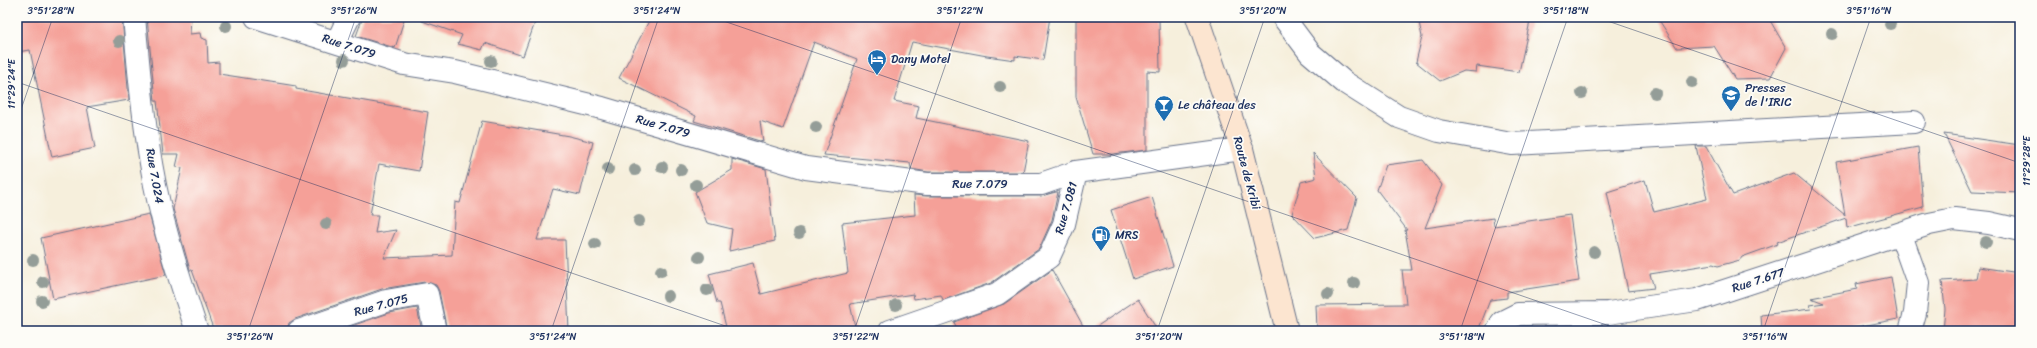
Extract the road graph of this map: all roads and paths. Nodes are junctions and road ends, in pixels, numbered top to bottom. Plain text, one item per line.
1 (134, 17) edge
2 (256, 17) edge
3 (349, 17) edge
4 (1197, 17) edge
5 (1283, 17) edge
6 (338, 42) junction
7 (1914, 122) dead end
8 (1242, 149) junction
9 (1076, 172) junction
10 (2020, 230) edge
11 (1901, 235) junction
12 (197, 331) edge
13 (299, 331) edge
14 (435, 331) edge
15 (890, 331) edge
16 (1287, 331) edge
17 (1497, 331) edge
18 (1910, 331) edge

1 - 12 street, Rue 7.024
2 - 6 street, Rue 7.079
3 - 6 street
4 - 8 main road, Route de Kribi
5 - 7 street
6 - 9 street, Rue 7.079
8 - 9 street, Rue 7.081
8 - 16 main road, Route de Kribi
9 - 15 street, Rue 7.081
10 - 11 street, Rue 7.677
11 - 17 street, Rue 7.677
11 - 18 street
13 - 14 street, Rue 7.075

